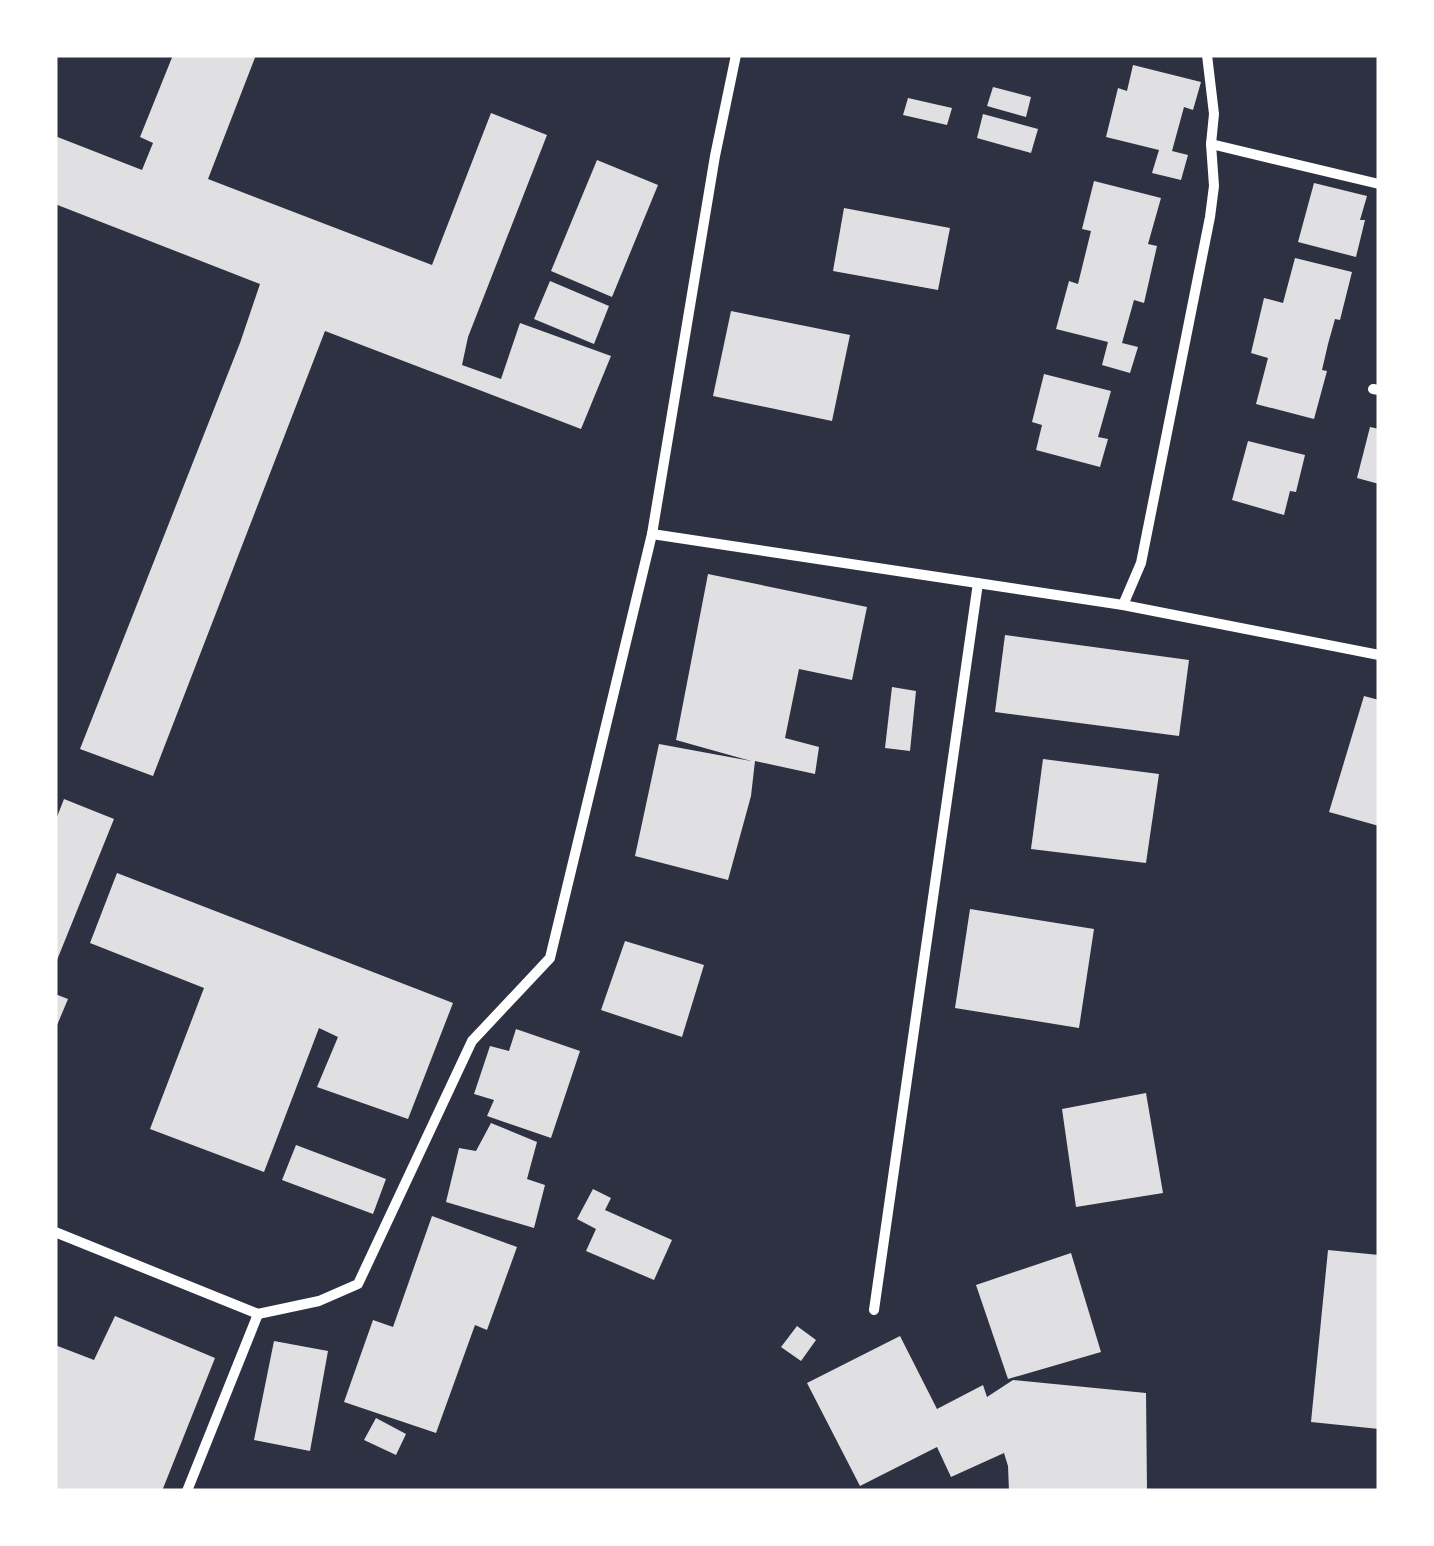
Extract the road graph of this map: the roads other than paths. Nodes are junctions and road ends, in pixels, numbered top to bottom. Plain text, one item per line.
1 (736, 55) edge
2 (1207, 55) edge
3 (1212, 144) junction
4 (1379, 184) edge
5 (652, 534) junction
6 (978, 583) junction
7 (1122, 605) junction
8 (1379, 654) edge
9 (55, 1232) edge
10 (874, 1310) dead end
11 (258, 1314) junction
12 (187, 1491) edge

1 - 5 street
2 - 3 street
3 - 4 street
3 - 7 street
5 - 6 street
5 - 11 street
6 - 7 street
6 - 10 street
7 - 8 street
9 - 11 street
11 - 12 street

